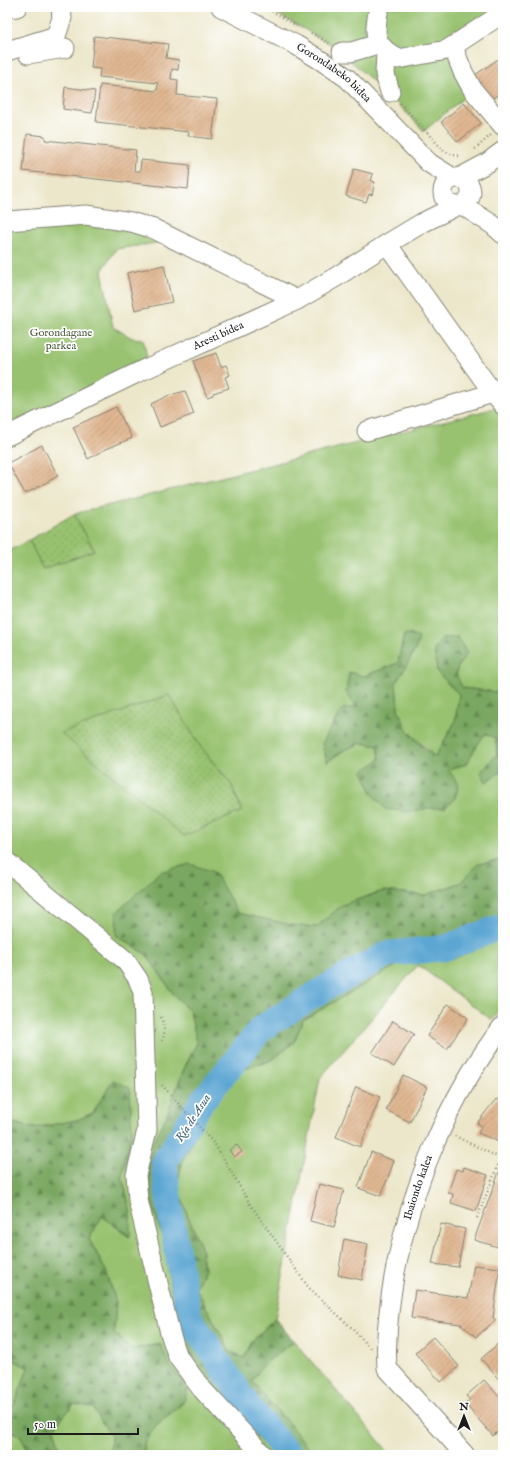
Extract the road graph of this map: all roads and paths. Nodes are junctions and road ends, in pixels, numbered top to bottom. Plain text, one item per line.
1 (61, 7) edge
2 (221, 7) edge
3 (379, 7) edge
4 (503, 13) edge
5 (453, 47) junction
6 (65, 48) dead end
7 (382, 48) junction
8 (7, 51) edge
9 (342, 52) dead end
10 (7, 56) edge
11 (390, 92) joint
12 (500, 129) edge
13 (474, 151) dead end
14 (503, 151) edge
15 (467, 156) dead end
16 (457, 192) junction
17 (7, 221) edge
18 (498, 230) edge
19 (387, 244) junction
20 (297, 300) junction
21 (498, 399) edge
22 (367, 431) dead end
23 (7, 436) edge
24 (7, 862) edge
25 (503, 1026) edge
26 (160, 1082) dead end
27 (449, 1134) dead end
28 (503, 1153) edge
29 (500, 1158) junction
30 (477, 1218) dead end
31 (387, 1368) junction
32 (263, 1455) edge
33 (465, 1455) edge

1 - 8 street
2 - 16 street, Gorondabeko bidea
3 - 7 street
4 - 5 street
5 - 7 street
5 - 12 street
6 - 10 street
7 - 9 street
7 - 11 street
11 - 15 path
12 - 13 path
14 - 16 street, Aresti bidea
16 - 18 street
16 - 19 street, Aresti bidea
17 - 20 street
19 - 20 street, Aresti bidea
19 - 21 street
20 - 23 street, Aresti bidea
21 - 22 street
24 - 32 street
25 - 31 street, Ibaiondo kalea
26 - 31 path
27 - 29 path
28 - 29 path
29 - 30 path
31 - 33 street

